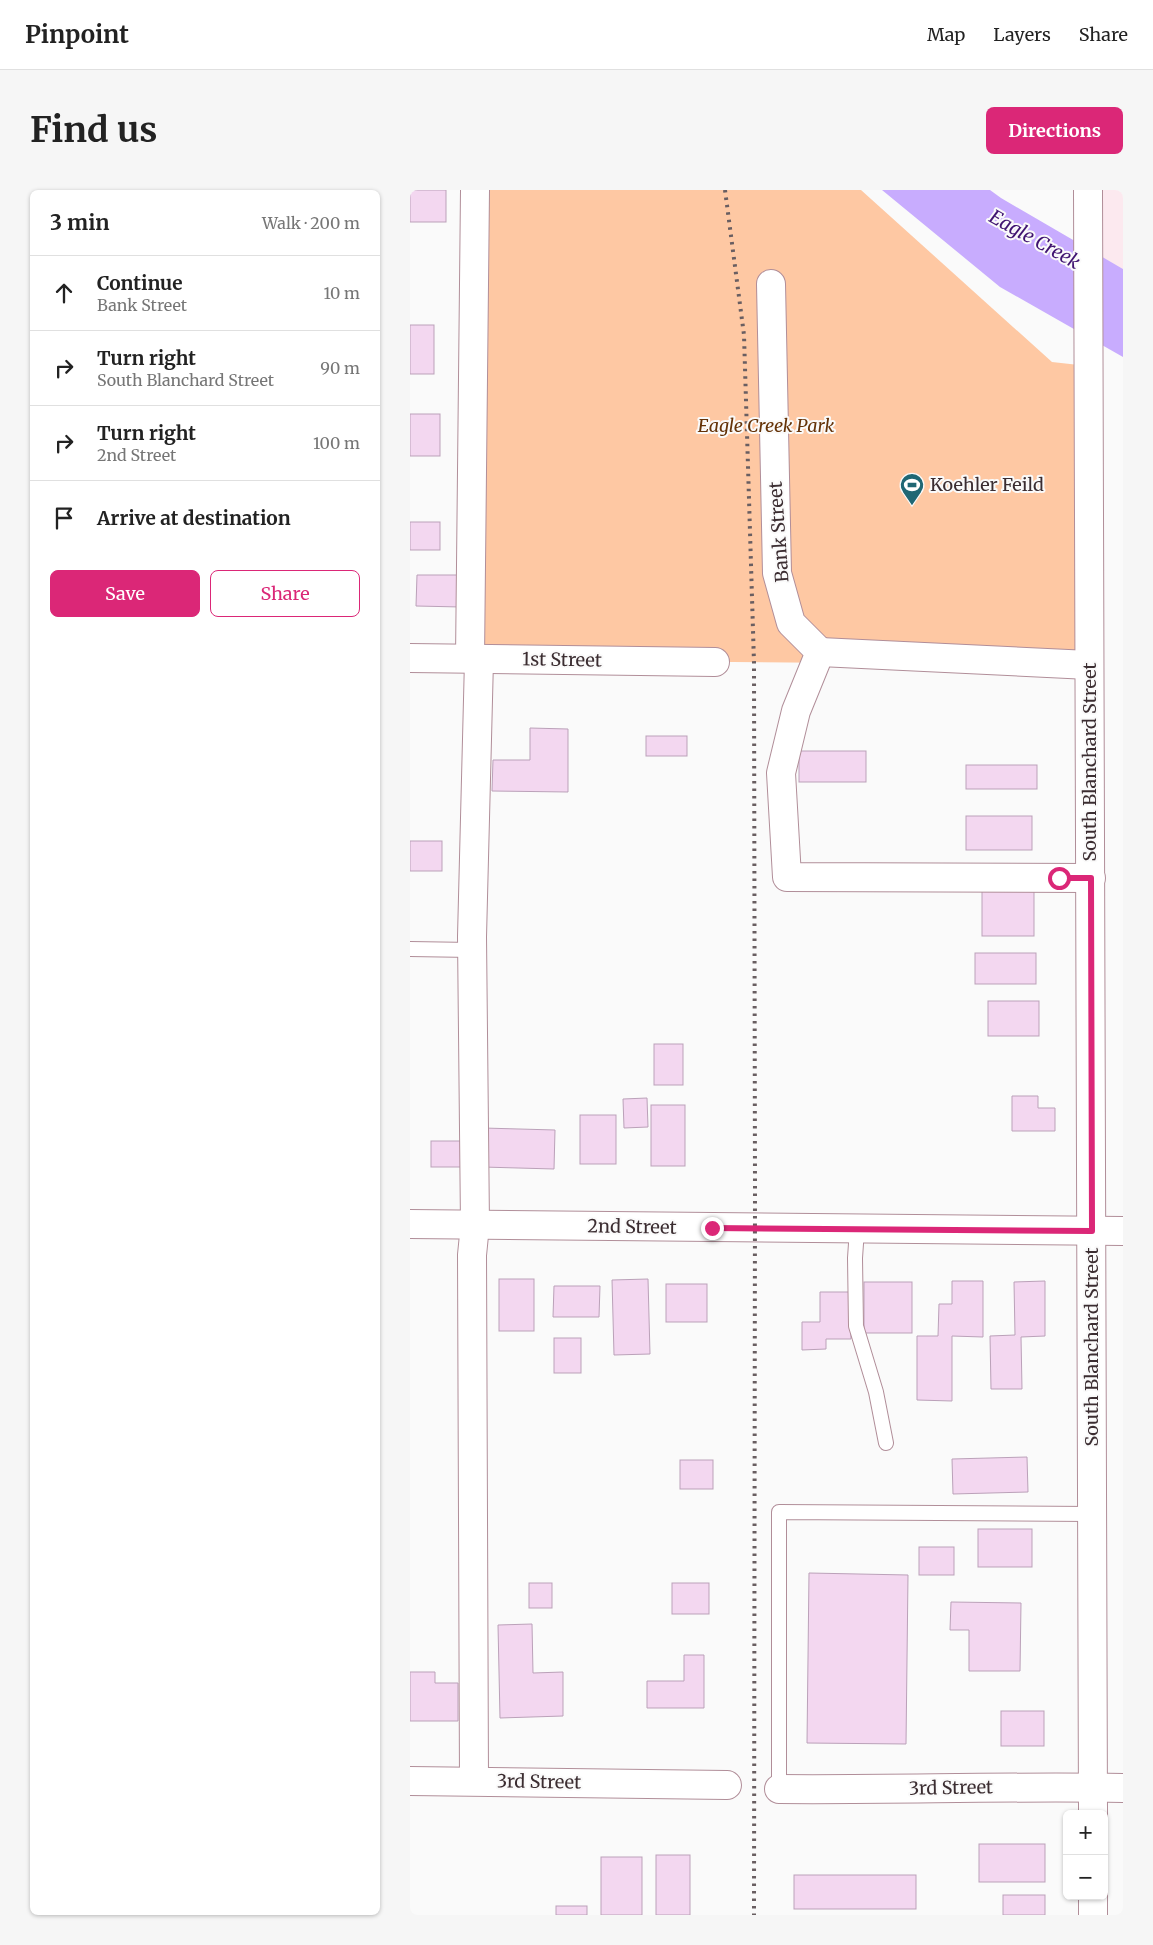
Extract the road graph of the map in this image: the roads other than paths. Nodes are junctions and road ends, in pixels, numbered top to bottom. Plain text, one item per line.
1 (474, 190) edge
2 (1088, 190) edge
3 (771, 284) dead end
4 (820, 652) junction
5 (410, 658) edge
6 (475, 659) junction
7 (715, 662) dead end
8 (1089, 665) junction
9 (1091, 878) junction
10 (410, 949) edge
11 (472, 950) junction
12 (410, 1224) edge
13 (475, 1225) junction
14 (857, 1229) junction
15 (1092, 1231) junction
16 (1123, 1231) edge
17 (886, 1443) dead end
18 (1091, 1514) junction
19 (410, 1780) edge
20 (474, 1782) junction
21 (728, 1785) dead end
22 (1123, 1788) edge
23 (779, 1789) joint
24 (1093, 1801) edge
25 (1093, 1900) edge
26 (1093, 1915) edge

1 - 6 street
2 - 8 street, South Blanchard Street
3 - 4 street, Bank Street
4 - 8 street
4 - 9 street
5 - 6 street, 1st Street
6 - 7 street, 1st Street
6 - 11 street
8 - 9 street, South Blanchard Street
9 - 15 street, South Blanchard Street
10 - 11 lane
11 - 13 street
12 - 13 street, 2nd Street
13 - 14 street, 2nd Street
13 - 20 street
14 - 15 street, 2nd Street
14 - 17 lane
15 - 16 street, 2nd Street
15 - 18 street, South Blanchard Street
18 - 23 lane
18 - 24 street, South Blanchard Street
19 - 20 street, 3rd Street
20 - 21 street, 3rd Street
22 - 24 street, 3rd Street
23 - 24 street, 3rd Street
25 - 26 street

